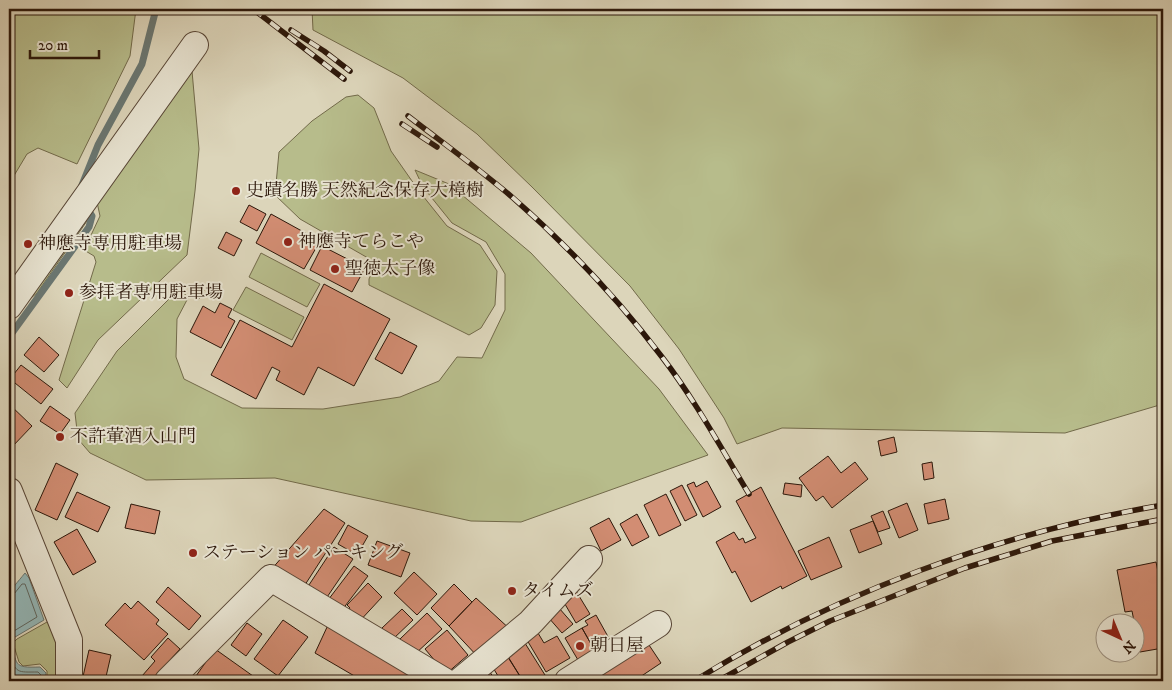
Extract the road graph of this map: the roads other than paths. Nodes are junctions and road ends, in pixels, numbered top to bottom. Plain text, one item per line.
1 (195, 45) dead end
2 (9, 306) edge
3 (9, 491) edge
4 (589, 559) dead end
5 (658, 624) dead end
6 (69, 681) edge
7 (168, 681) edge
8 (444, 681) edge
9 (460, 681) edge
10 (568, 681) edge

1 - 2 street
3 - 6 street
4 - 9 street
5 - 10 street
7 - 8 street

